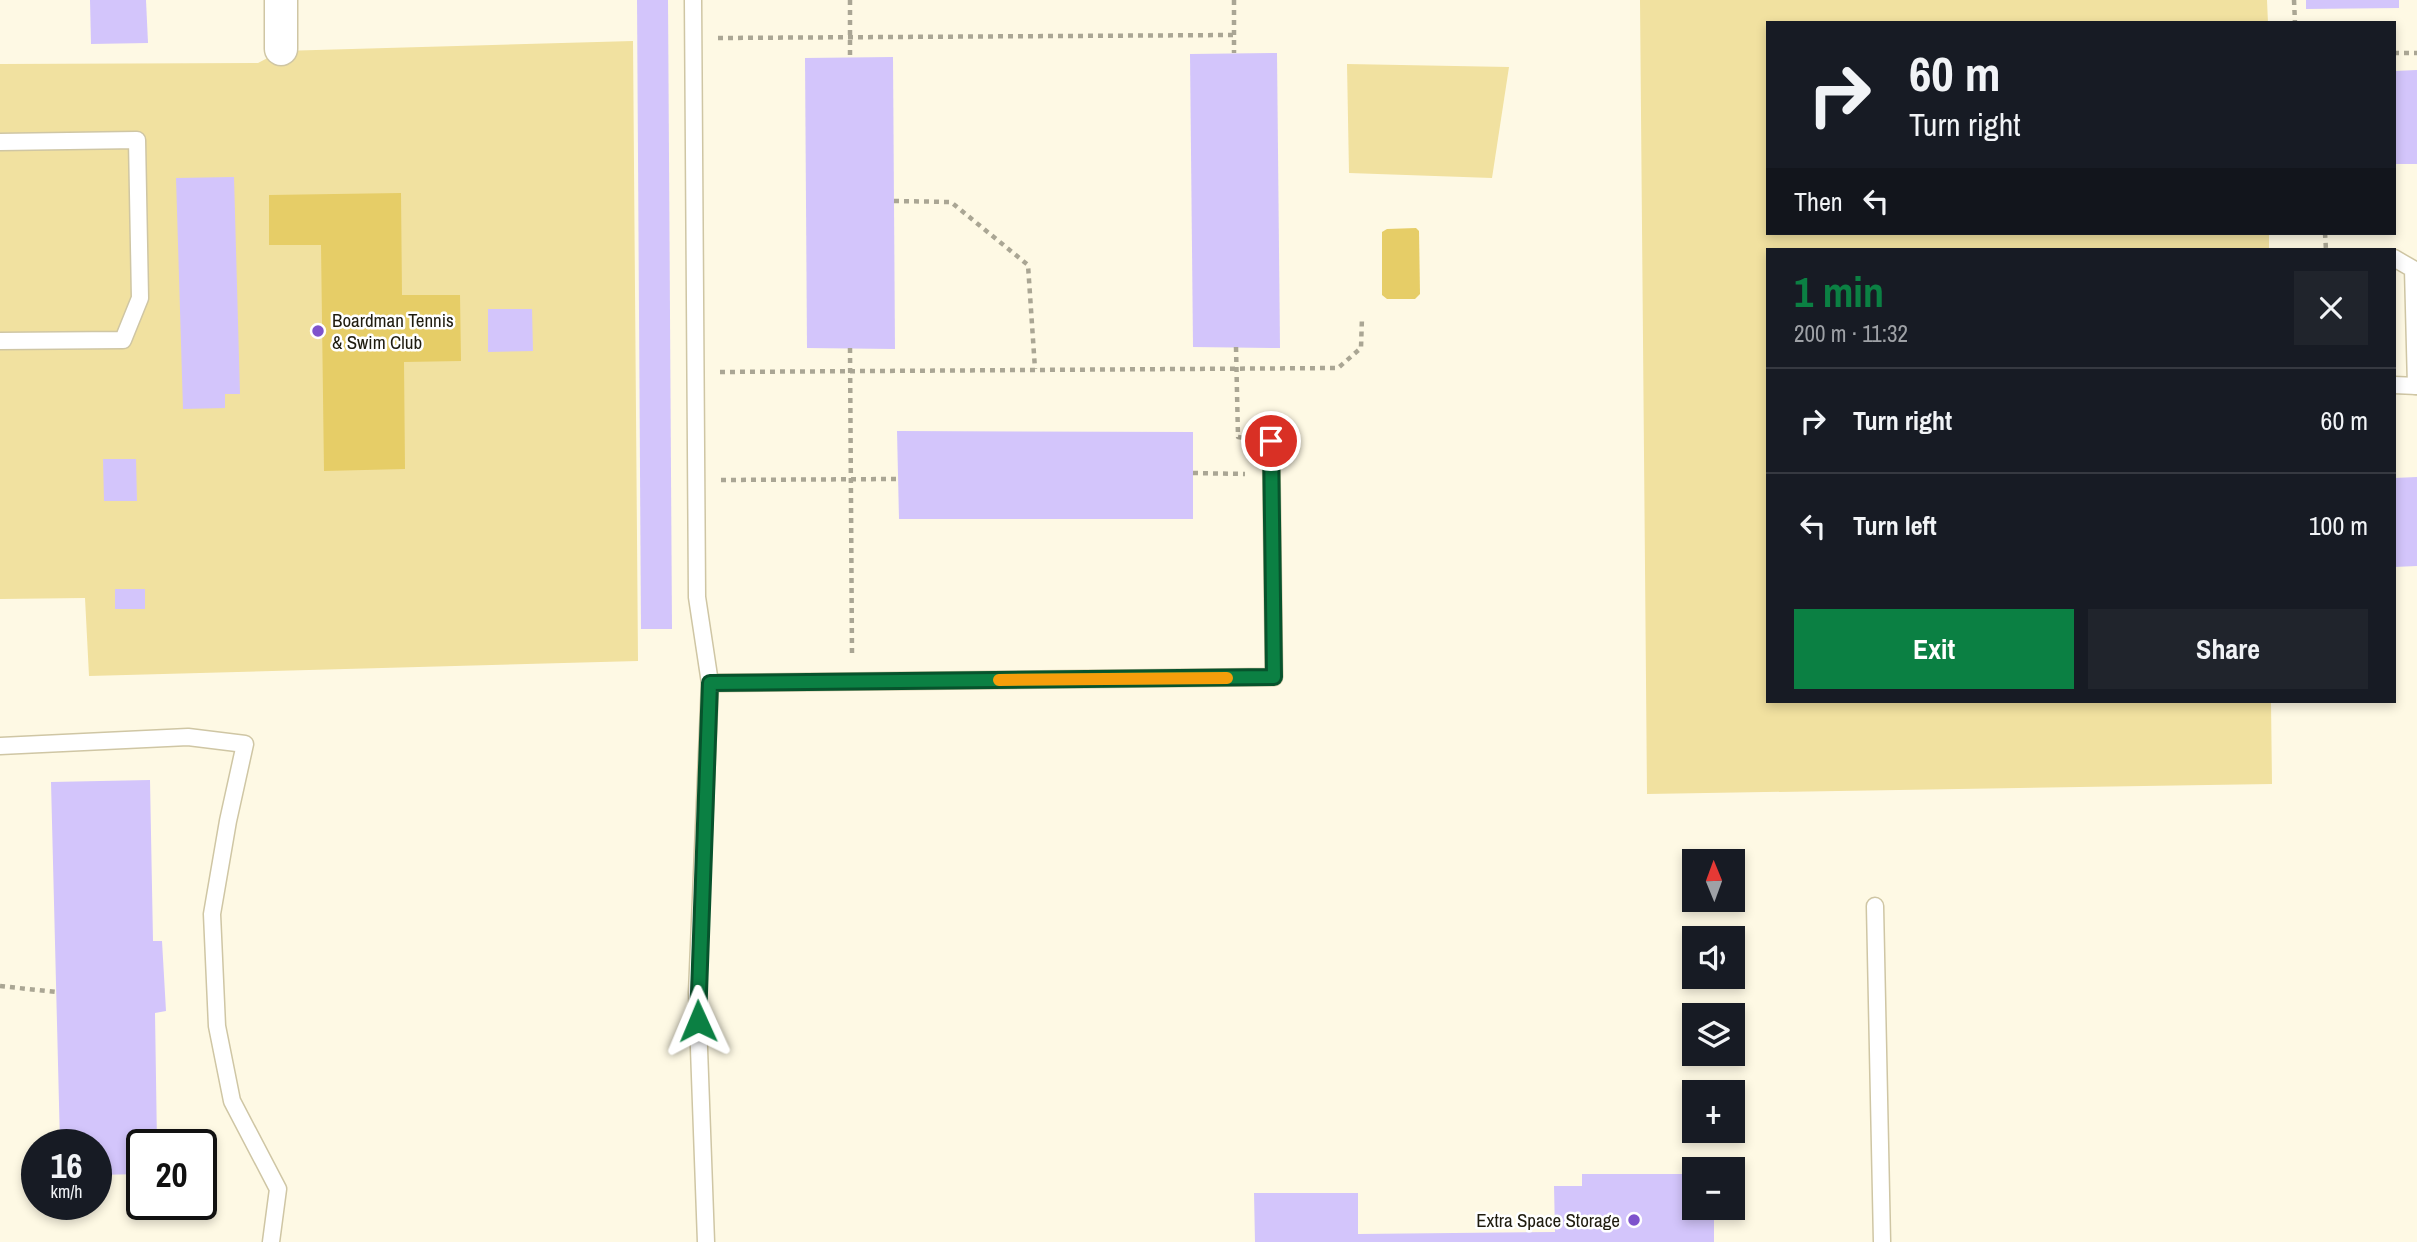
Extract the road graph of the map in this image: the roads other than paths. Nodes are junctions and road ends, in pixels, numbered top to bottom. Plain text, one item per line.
1 (281, 0) edge
2 (693, 0) edge
3 (281, 49) dead end
4 (0, 142) edge
5 (2396, 259) edge
6 (0, 341) edge
7 (2396, 385) edge
8 (2416, 386) edge
9 (1271, 441) road end
10 (710, 683) junction
11 (0, 746) edge
12 (1875, 906) dead end
13 (268, 1242) edge
14 (706, 1242) edge
15 (1882, 1242) edge

1 - 3 street
2 - 10 lane
4 - 6 lane
5 - 8 lane
7 - 8 lane
9 - 10 lane
10 - 14 lane
11 - 13 lane
12 - 15 lane

